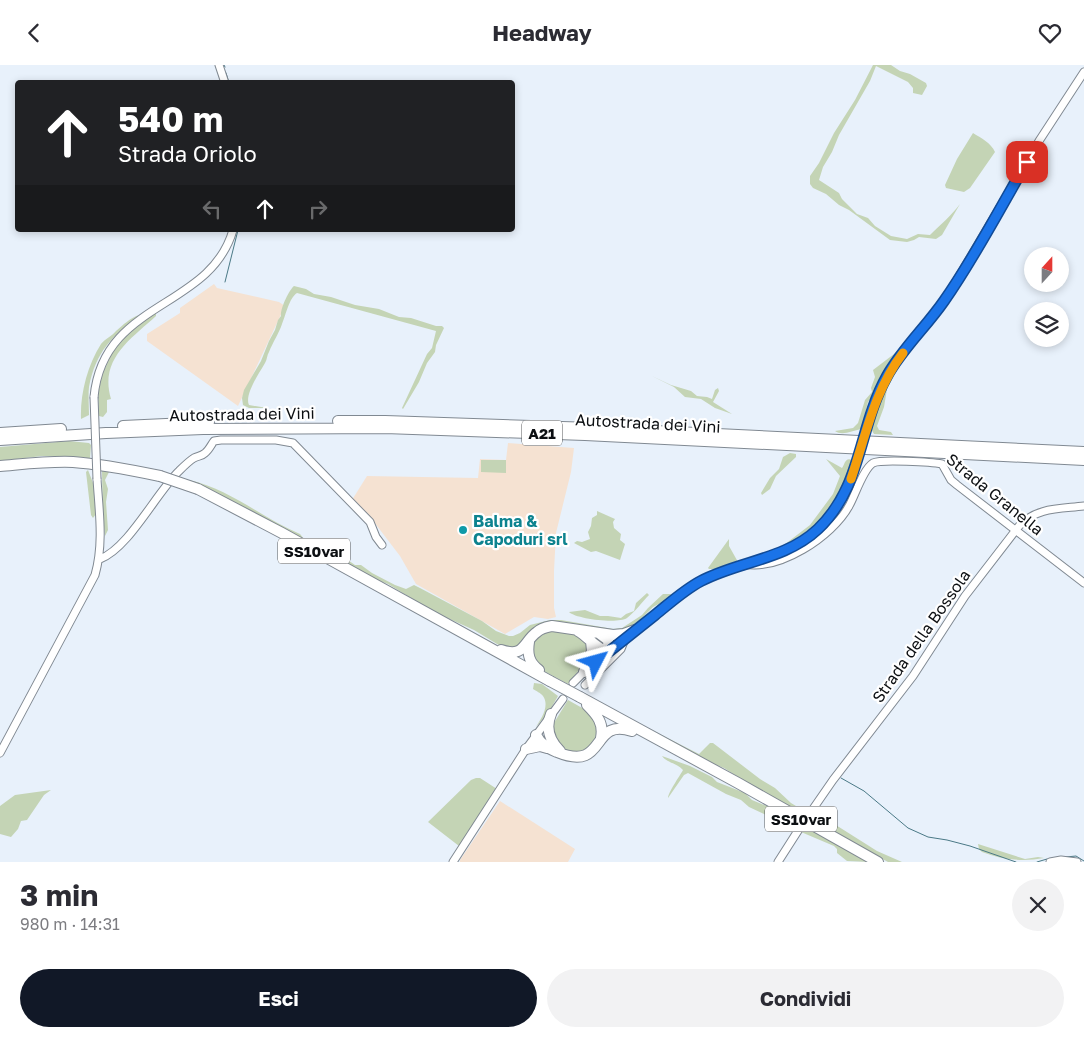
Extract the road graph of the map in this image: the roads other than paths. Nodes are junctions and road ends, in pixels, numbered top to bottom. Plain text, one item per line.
1 (220, 65) edge
2 (1084, 72) edge
3 (224, 80) edge
4 (232, 232) edge
5 (0, 433) edge
6 (0, 440) edge
7 (1084, 452) edge
8 (1084, 460) edge
9 (0, 466) edge
10 (1084, 506) edge
11 (1016, 530) junction
12 (382, 545) dead end
13 (100, 559) junction
14 (744, 564) junction
15 (1084, 583) edge
16 (635, 630) junction
17 (594, 637) junction
18 (625, 638) junction
19 (529, 641) junction
20 (490, 648) junction
21 (609, 652) junction
22 (584, 672) junction
23 (550, 681) junction
24 (574, 683) dead end
25 (584, 685) dead end
26 (563, 699) dead end
27 (586, 701) junction
28 (552, 714) junction
29 (644, 732) junction
30 (536, 735) junction
31 (601, 738) junction
32 (550, 744) junction
33 (526, 749) junction
34 (0, 753) edge
35 (453, 862) edge
36 (778, 862) edge
37 (878, 862) edge
38 (1050, 862) edge
39 (1078, 862) edge

1 - 3 street
2 - 14 street, bridge
4 - 13 street, bridge
5 - 7 highway, Autostrada dei Vini / A21
6 - 8 highway, Autostrada dei Vini / A21
9 - 20 highway, SS10var, bridge
10 - 11 street, Strada della Bossola
11 - 14 street, Strada Granella
11 - 15 street, Strada Granella
11 - 36 street, Strada della Bossola
12 - 13 street
13 - 34 street
14 - 16 street
16 - 17 highway
16 - 18 street
17 - 19 highway
17 - 21 highway
17 - 22 highway
18 - 21 street
18 - 25 street
19 - 20 highway
19 - 23 highway
20 - 23 highway, SS10var
21 - 22 street
22 - 24 street
23 - 27 highway, SS10var, bridge
26 - 28 street
27 - 29 highway, SS10var
27 - 31 highway
28 - 30 street
28 - 32 highway
29 - 31 highway
29 - 37 highway, SS10var
30 - 32 highway
30 - 33 street
31 - 32 highway
32 - 33 highway
33 - 35 street
38 - 39 street

